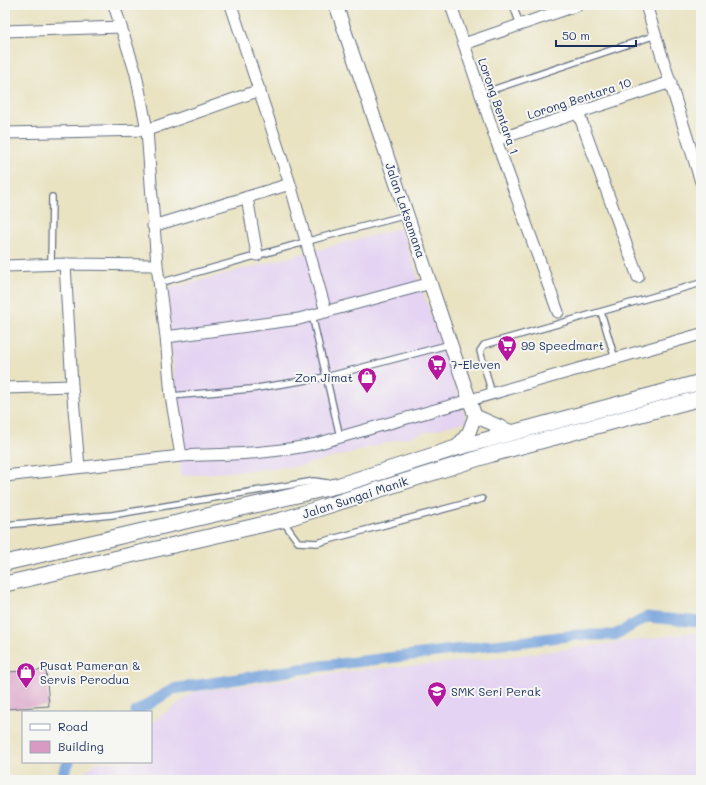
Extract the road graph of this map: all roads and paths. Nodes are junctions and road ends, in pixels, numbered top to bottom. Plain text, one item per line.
1 (114, 5) edge
2 (231, 5) edge
3 (336, 5) edge
4 (450, 5) edge
5 (513, 5) edge
6 (578, 5) edge
7 (646, 5) edge
8 (565, 7) edge
9 (520, 25) junction
10 (121, 27) junction
11 (5, 31) edge
12 (656, 35) junction
13 (464, 44) junction
14 (671, 82) junction
15 (260, 90) junction
16 (480, 94) junction
17 (578, 112) junction
18 (147, 130) junction
19 (5, 133) edge
20 (496, 140) junction
21 (701, 182) edge
22 (290, 184) junction
23 (52, 197) dead end
24 (247, 197) junction
25 (408, 215) junction
26 (153, 226) junction
27 (306, 242) junction
28 (257, 255) junction
29 (51, 264) junction
30 (65, 264) junction
31 (157, 265) junction
32 (5, 266) edge
33 (638, 277) dead end
34 (159, 283) junction
35 (431, 283) junction
36 (701, 283) edge
37 (326, 312) junction
38 (558, 312) dead end
39 (601, 312) junction
40 (312, 315) junction
41 (701, 334) edge
42 (166, 337) junction
43 (452, 344) junction
44 (615, 359) junction
45 (326, 377) junction
46 (701, 382) edge
47 (72, 386) junction
48 (5, 388) edge
49 (492, 394) junction
50 (171, 396) junction
51 (701, 398) edge
52 (471, 400) junction
53 (475, 416) junction
54 (514, 433) junction
55 (340, 437) junction
56 (456, 448) junction
57 (180, 456) junction
58 (79, 467) junction
59 (5, 476) edge
60 (340, 485) junction
61 (482, 499) dead end
62 (282, 520) junction
63 (5, 525) edge
64 (5, 564) edge
65 (5, 584) edge

1 - 10 street
2 - 15 street
3 - 25 street, Jalan Laksamana
4 - 13 street, Lorong Bentara 1
5 - 9 lane
6 - 8 street
7 - 12 street
8 - 9 street
9 - 13 street
10 - 11 street
10 - 18 street
12 - 14 street
12 - 16 lane
13 - 16 street, Lorong Bentara 1
14 - 17 street, Lorong Bentara 10
14 - 21 street
15 - 18 street
15 - 22 street
16 - 20 street, Lorong Bentara 1
17 - 20 street, Lorong Bentara 10
17 - 33 street
18 - 19 street
18 - 26 street
20 - 38 street, Lorong Bentara 1
22 - 24 street
22 - 27 street
23 - 29 lane
24 - 26 street
24 - 28 street
25 - 27 lane
25 - 35 street, Jalan Laksamana
26 - 31 street
27 - 28 lane
27 - 37 street
28 - 34 lane
29 - 30 street
29 - 32 street
30 - 31 street
30 - 47 street
31 - 34 street
34 - 42 street
35 - 37 street
35 - 43 street, Jalan Laksamana
36 - 39 lane
37 - 40 street
39 - 44 lane
39 - 49 lane
40 - 42 street
40 - 45 lane
41 - 44 street
42 - 50 street
43 - 45 lane
43 - 52 street, Jalan Laksamana
44 - 49 street
45 - 50 lane
45 - 55 lane
46 - 54 main road, Jalan Sungai Manik
47 - 48 street
47 - 58 street
49 - 52 street
50 - 57 street
51 - 62 main road, Jalan Sungai Manik
52 - 53 street, Jalan Laksamana
52 - 55 street
53 - 54 street
53 - 56 street
54 - 56 main road, Jalan Sungai Manik
55 - 57 street
56 - 60 main road, Jalan Sungai Manik
57 - 58 street
58 - 59 street
60 - 63 lane
60 - 64 main road, Jalan Sungai Manik
61 - 62 lane
62 - 65 main road, Jalan Sungai Manik

